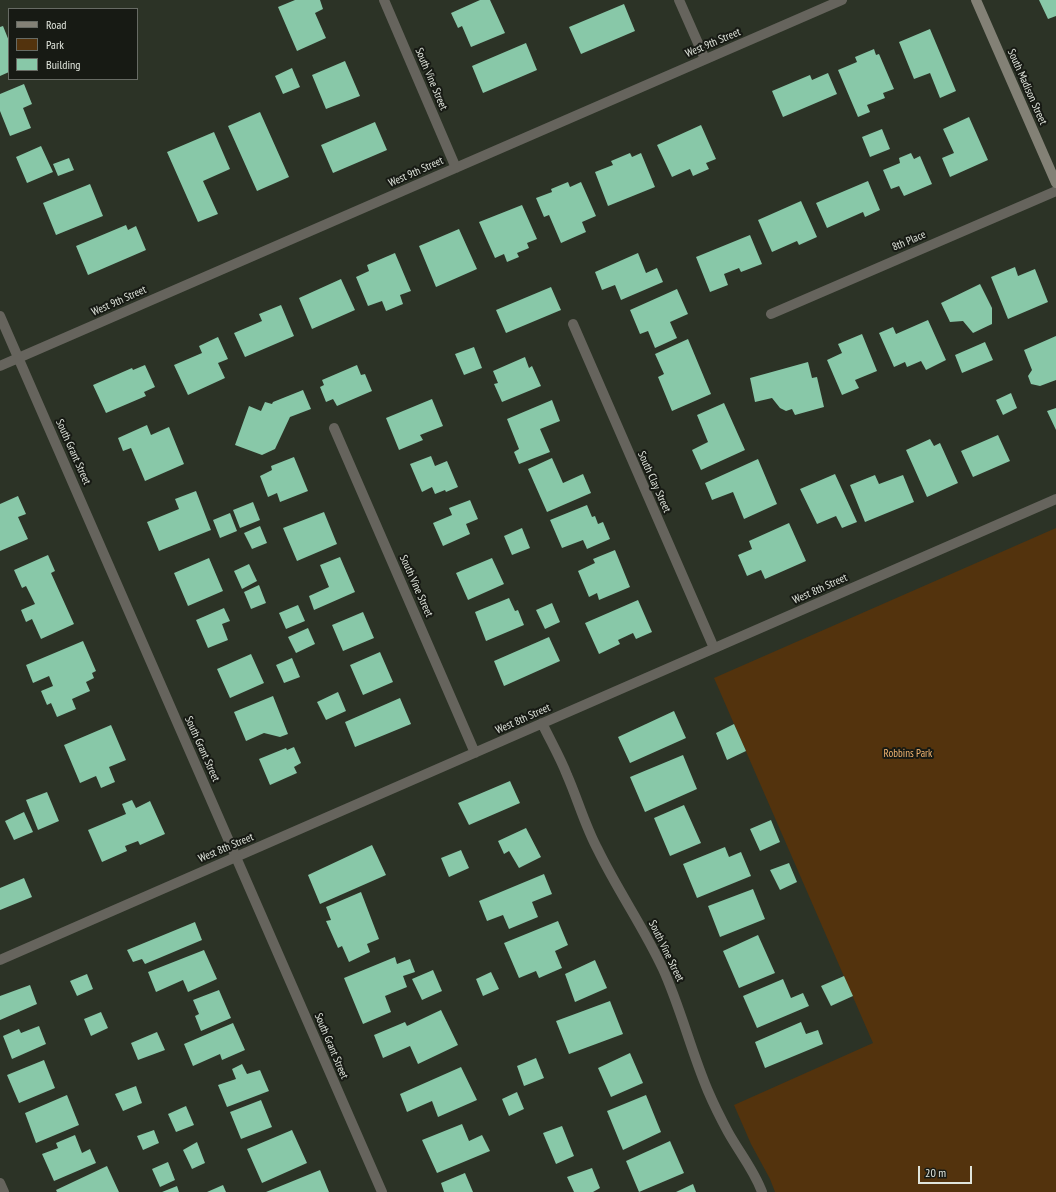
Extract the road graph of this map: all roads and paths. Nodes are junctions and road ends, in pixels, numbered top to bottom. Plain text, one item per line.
1 (384, 0) edge
2 (679, 0) edge
3 (842, 0) edge
4 (976, 0) edge
5 (705, 59) junction
6 (456, 168) junction
7 (1056, 183) edge
8 (1056, 191) edge
9 (771, 314) dead end
10 (0, 316) edge
11 (574, 324) dead end
12 (18, 358) junction
13 (0, 366) edge
14 (334, 428) dead end
15 (1056, 499) edge
16 (714, 648) junction
17 (542, 723) junction
18 (475, 753) junction
19 (236, 857) junction
20 (0, 960) edge
21 (0, 1183) edge
22 (4, 1192) edge
23 (382, 1192) edge
24 (762, 1192) edge

1 - 6 street, South Vine Street
2 - 5 street
3 - 5 street, West 9th Street
4 - 7 street, South Madison Street
5 - 6 street, West 9th Street
6 - 12 street, West 9th Street
8 - 9 street, 8th Place
10 - 12 street, South Grant Street
11 - 16 street, South Clay Street
12 - 13 street, West 9th Street
12 - 19 street, South Grant Street
14 - 18 street, South Vine Street
15 - 16 street, West 8th Street
16 - 17 street, West 8th Street
17 - 18 street, West 8th Street
17 - 24 street, South Vine Street
18 - 19 street, West 8th Street
19 - 20 street, West 8th Street
19 - 23 street, South Grant Street
21 - 22 street

